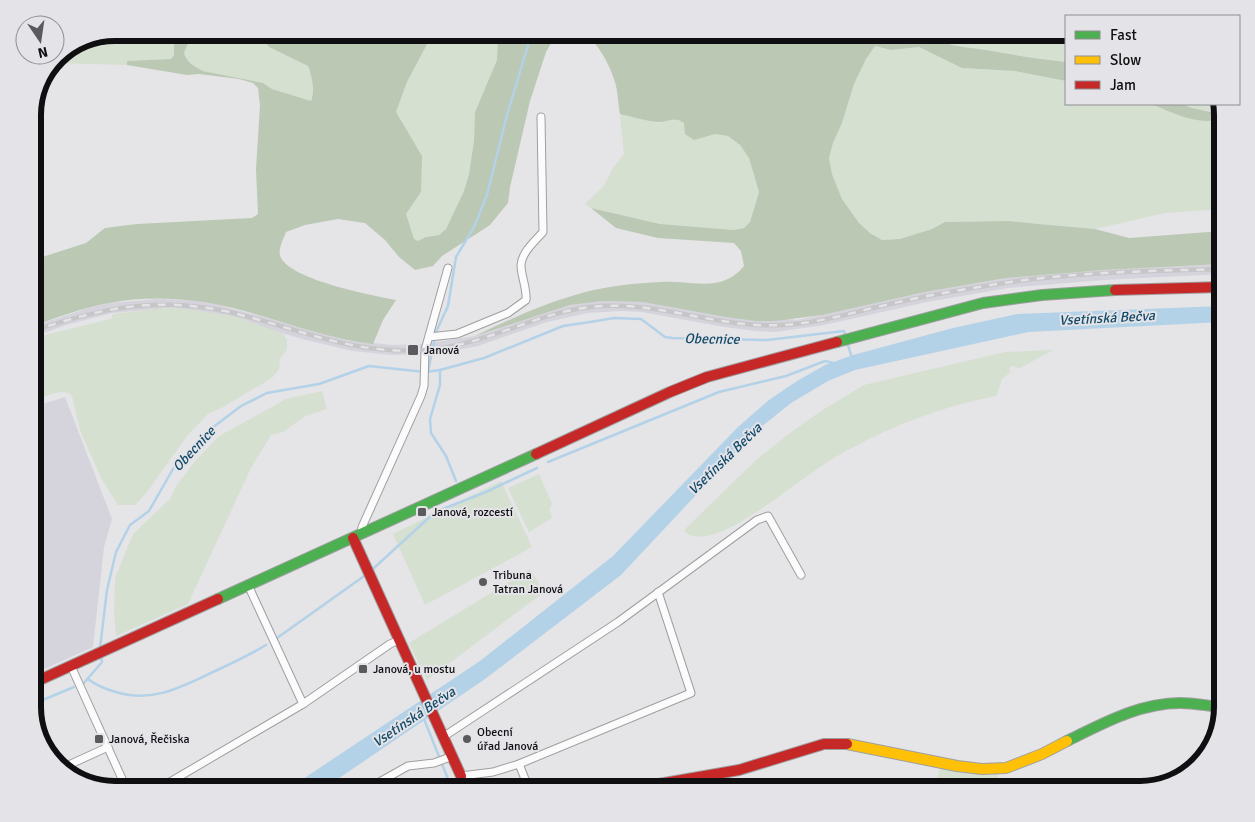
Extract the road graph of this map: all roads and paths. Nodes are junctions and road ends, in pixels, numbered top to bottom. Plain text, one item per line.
1 (541, 117) dead end
2 (448, 268) dead end
3 (1214, 287) edge
4 (429, 338) junction
5 (357, 536) junction
6 (801, 575) dead end
7 (248, 585) junction
8 (658, 592) junction
9 (400, 643) junction
10 (72, 666) junction
11 (41, 680) edge
12 (303, 704) junction
13 (1214, 706) edge
14 (442, 734) junction
15 (108, 747) junction
16 (449, 758) junction
17 (520, 764) junction
18 (69, 765) edge
19 (460, 776) junction
20 (702, 777) junction
21 (123, 781) edge
22 (173, 781) edge
23 (382, 781) edge
24 (462, 781) edge
25 (526, 781) edge
26 (680, 781) edge
27 (699, 781) edge

1 - 4 street
2 - 4 street
3 - 5 main road
4 - 5 street
5 - 7 main road
5 - 9 main road
6 - 8 street
7 - 10 main road
7 - 12 street
8 - 14 street
8 - 17 street
9 - 12 street
9 - 14 main road
10 - 11 main road
10 - 15 street
12 - 22 street
13 - 20 main road
14 - 16 main road
15 - 18 street
15 - 21 street
16 - 19 main road
16 - 23 street
17 - 19 street
17 - 25 street
19 - 24 street
20 - 26 main road
20 - 27 street

